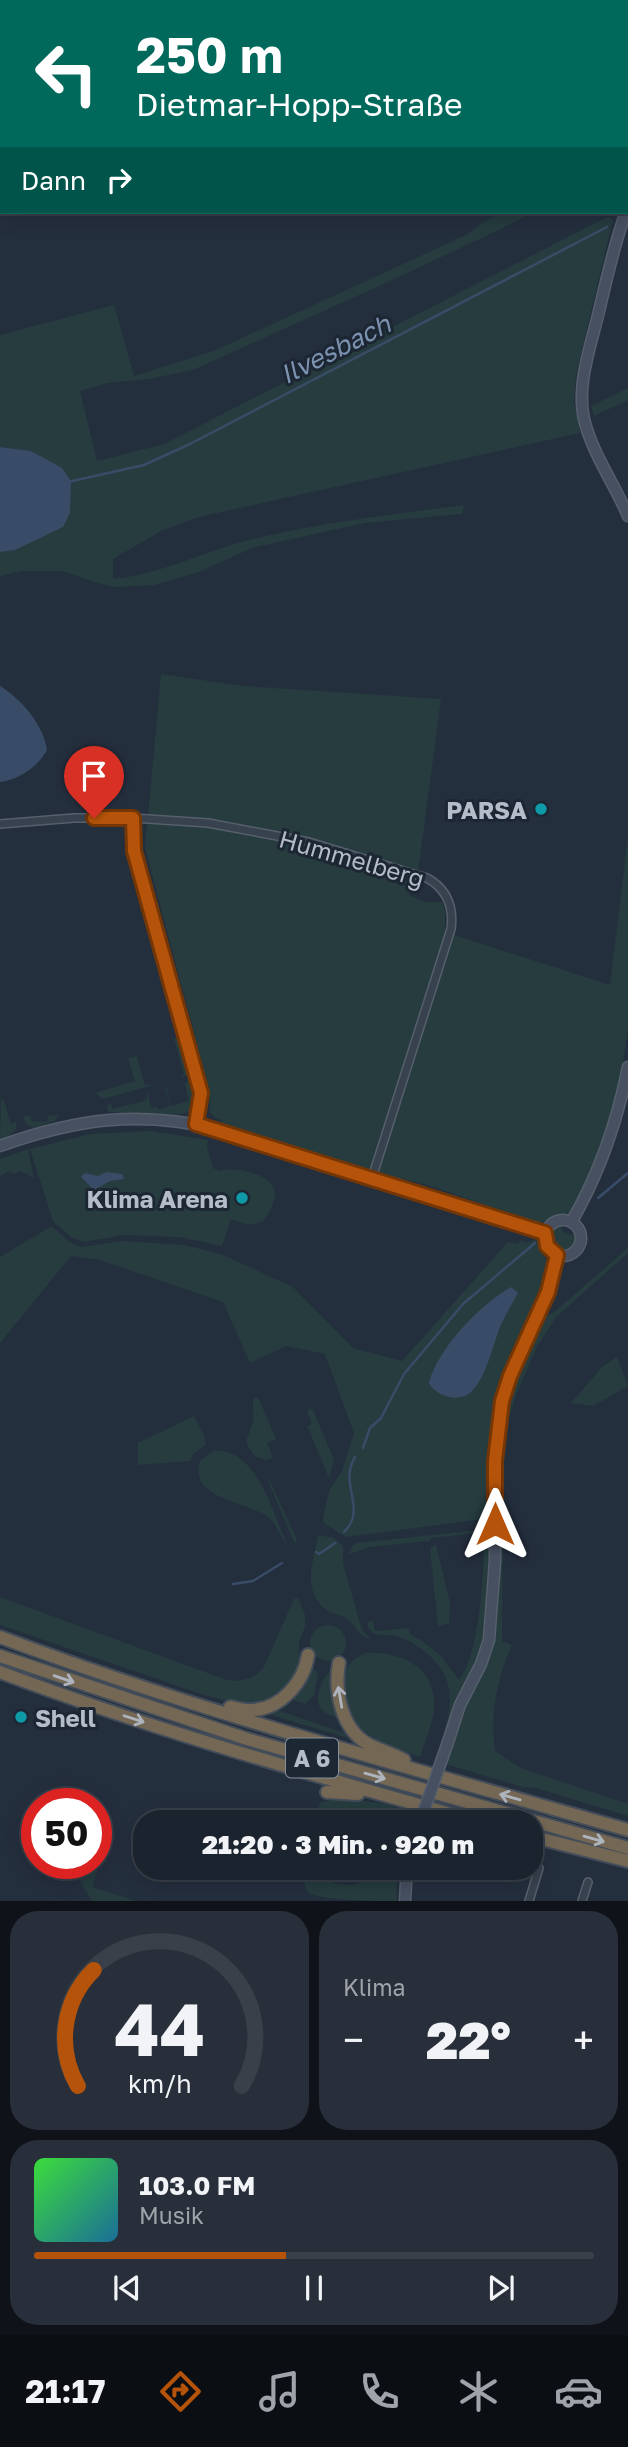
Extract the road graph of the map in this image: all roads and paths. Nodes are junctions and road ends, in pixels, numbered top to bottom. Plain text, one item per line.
1 (625, 214) edge
2 (628, 516) edge
3 (133, 818) junction
4 (0, 824) edge
5 (628, 1067) edge
6 (196, 1124) junction
7 (0, 1146) edge
8 (372, 1178) junction
9 (572, 1221) junction
10 (545, 1233) junction
11 (557, 1255) junction
12 (0, 1637) edge
13 (308, 1655) dead end
14 (0, 1656) edge
15 (339, 1663) dead end
16 (0, 1672) edge
17 (195, 1704) junction
18 (422, 1771) junction
19 (327, 1792) dead end
20 (393, 1798) junction
21 (424, 1810) edge
22 (436, 1810) edge
23 (628, 1830) edge
24 (543, 1839) edge
25 (628, 1849) edge
26 (628, 1861) edge
27 (406, 1880) edge
28 (535, 1880) edge
29 (588, 1882) dead end
30 (405, 1901) edge
31 (529, 1901) edge
32 (582, 1901) edge

1 - 2 main road
3 - 4 street, Hummelberg
3 - 6 street
3 - 8 street, Hummelberg
5 - 9 main road
6 - 7 main road
6 - 8 main road
8 - 10 main road
9 - 10 main road
9 - 11 main road
10 - 11 main road
11 - 21 main road, bridge
12 - 17 highway, A 6
13 - 17 highway, A 6
14 -> 25 highway, A 6
18 -> 15 highway, A 6
16 -> 20 highway
17 - 18 highway, A 6
23 -> 18 highway, A 6
19 - 20 highway
20 - 22 highway
24 - 26 highway
27 - 30 main road
28 - 31 street
29 - 32 street

